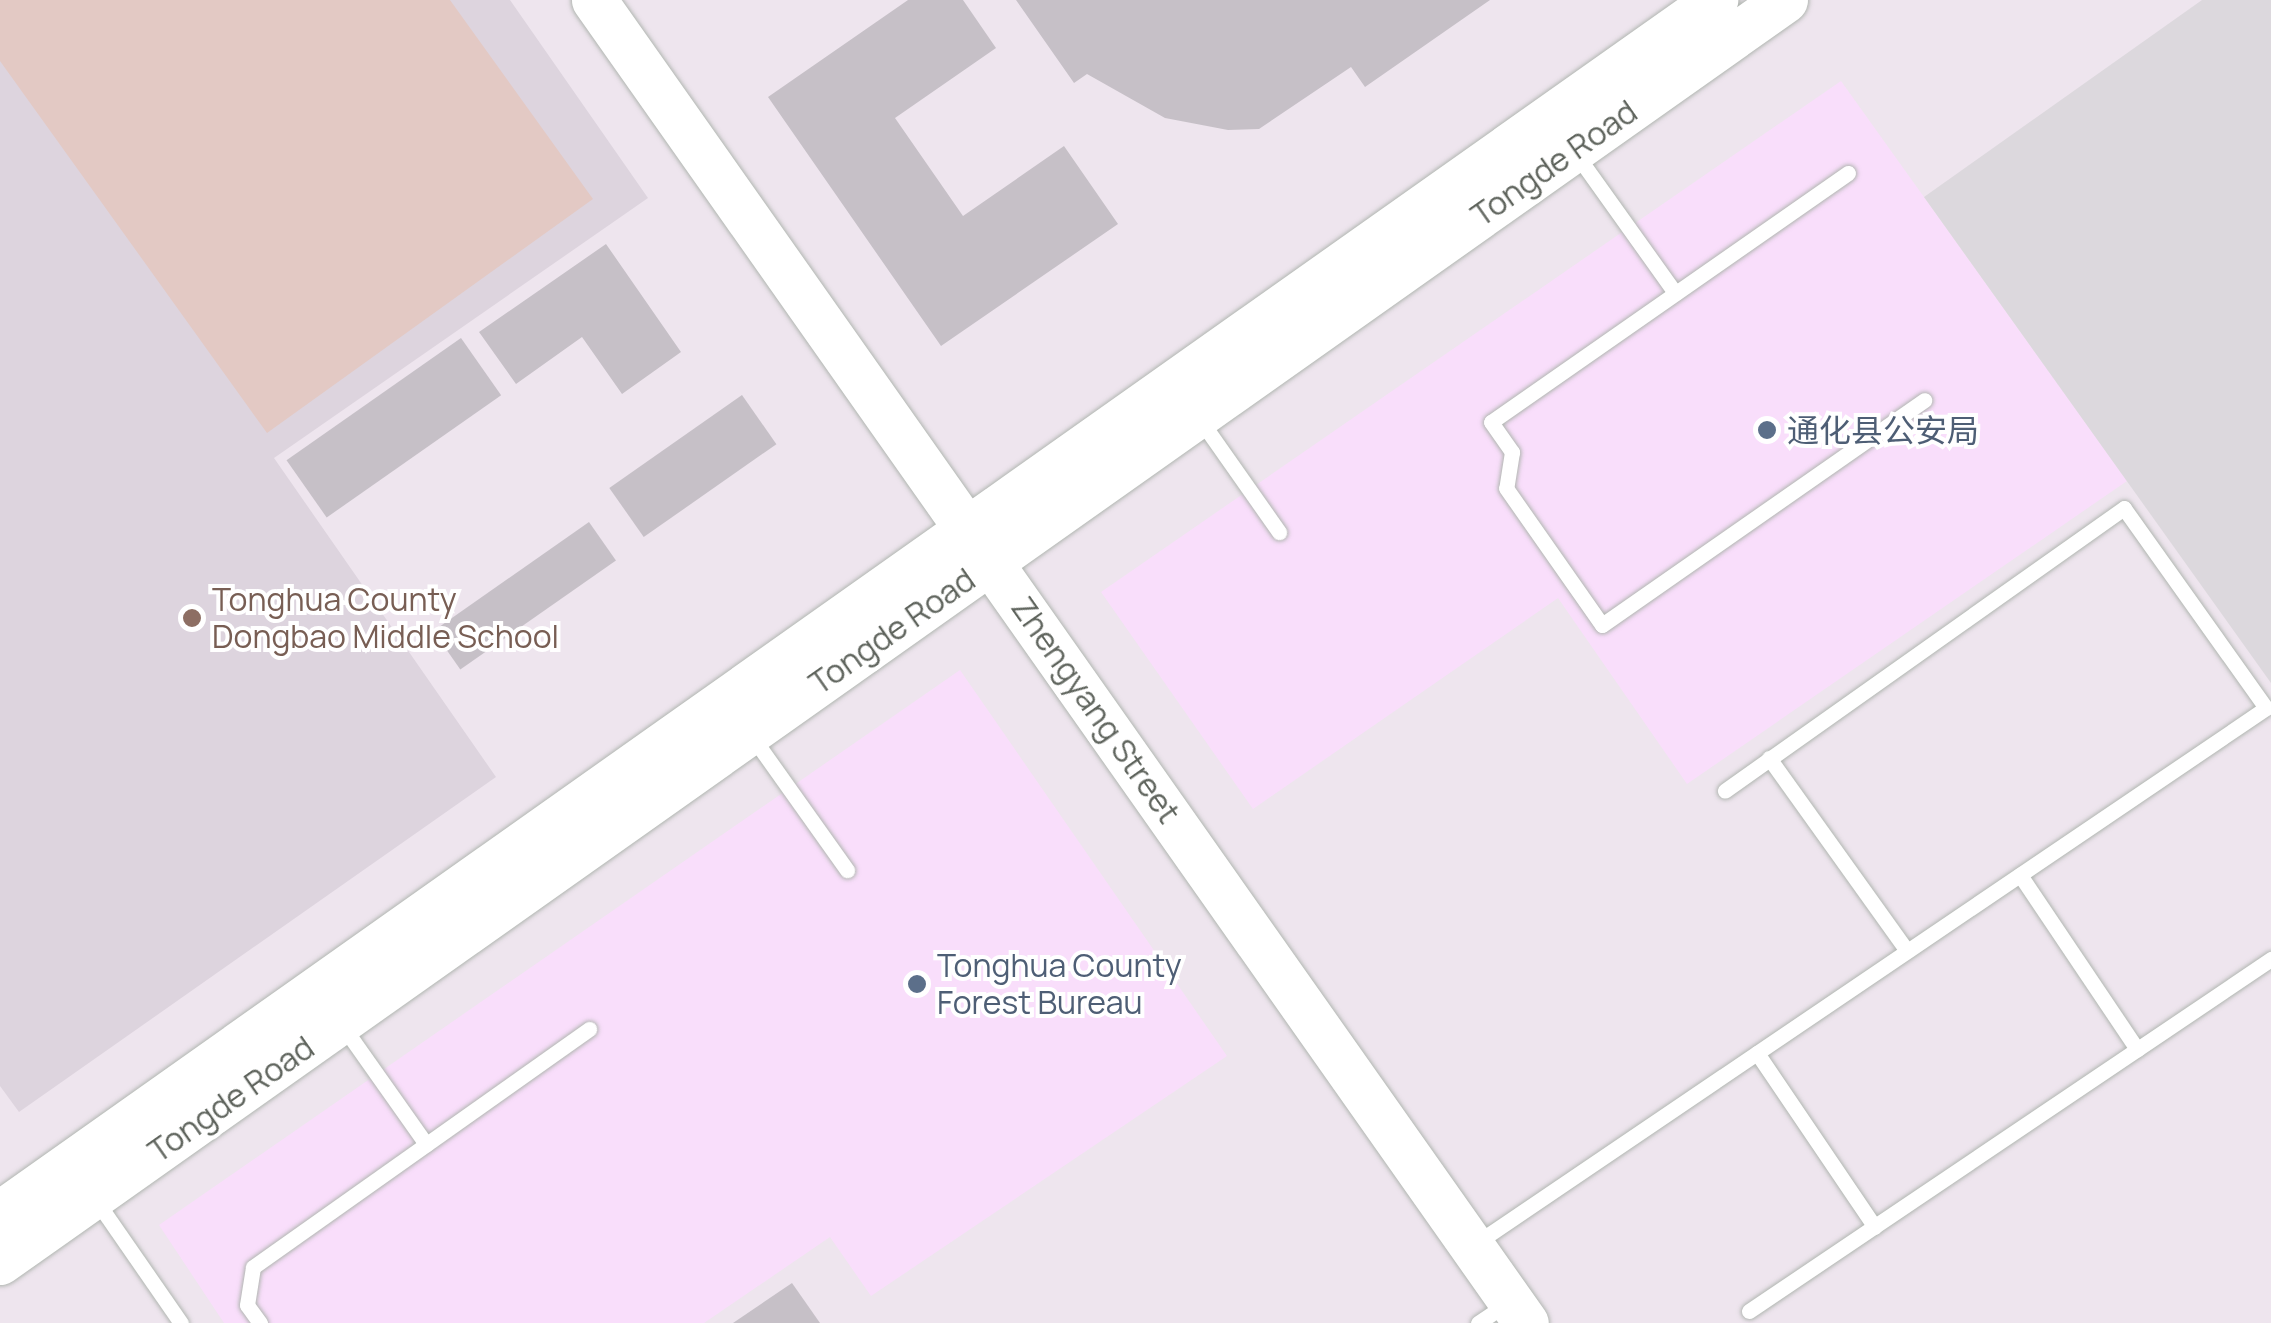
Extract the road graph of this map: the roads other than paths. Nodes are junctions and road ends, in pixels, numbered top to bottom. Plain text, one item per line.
1 (594, 0) edge
2 (1715, 0) edge
3 (1785, 0) edge
4 (1573, 150) junction
5 (1848, 173) dead end
6 (1675, 294) junction
7 (1924, 400) dead end
8 (1197, 416) junction
9 (1279, 532) dead end
10 (980, 544) junction
11 (749, 732) junction
12 (1770, 758) junction
13 (1725, 790) dead end
14 (847, 870) dead end
15 (2020, 875) junction
16 (1907, 952) junction
17 (2271, 959) edge
18 (340, 1022) junction
19 (589, 1029) dead end
20 (2138, 1049) junction
21 (1757, 1053) junction
22 (426, 1144) junction
23 (94, 1196) junction
24 (0, 1213) edge
25 (1874, 1226) junction
26 (1472, 1246) junction
27 (0, 1262) edge
28 (1749, 1311) dead end
29 (1505, 1316) edge
30 (181, 1323) edge
31 (260, 1323) edge

1 - 10 main road, Zhengyang Street
2 - 10 main road, Tongde Road
3 - 4 main road, Tongde Road
4 - 6 lane
4 - 8 main road, Tongde Road
5 - 6 lane
6 - 7 lane
8 - 9 lane
8 - 10 main road, Tongde Road
10 - 11 main road, Tongde Road
10 - 24 main road, Tongde Road
10 - 26 main road, Zhengyang Street
11 - 14 lane
11 - 18 main road, Tongde Road
12 - 13 lane
12 - 15 lane
12 - 16 lane
15 - 16 lane
15 - 20 lane
16 - 21 lane
17 - 20 lane
18 - 22 lane
18 - 23 main road, Tongde Road
19 - 22 lane
20 - 25 lane
21 - 25 lane
21 - 26 lane
22 - 31 lane
23 - 27 main road, Tongde Road
23 - 30 lane
25 - 28 lane
26 - 29 main road, Zhengyang Street

